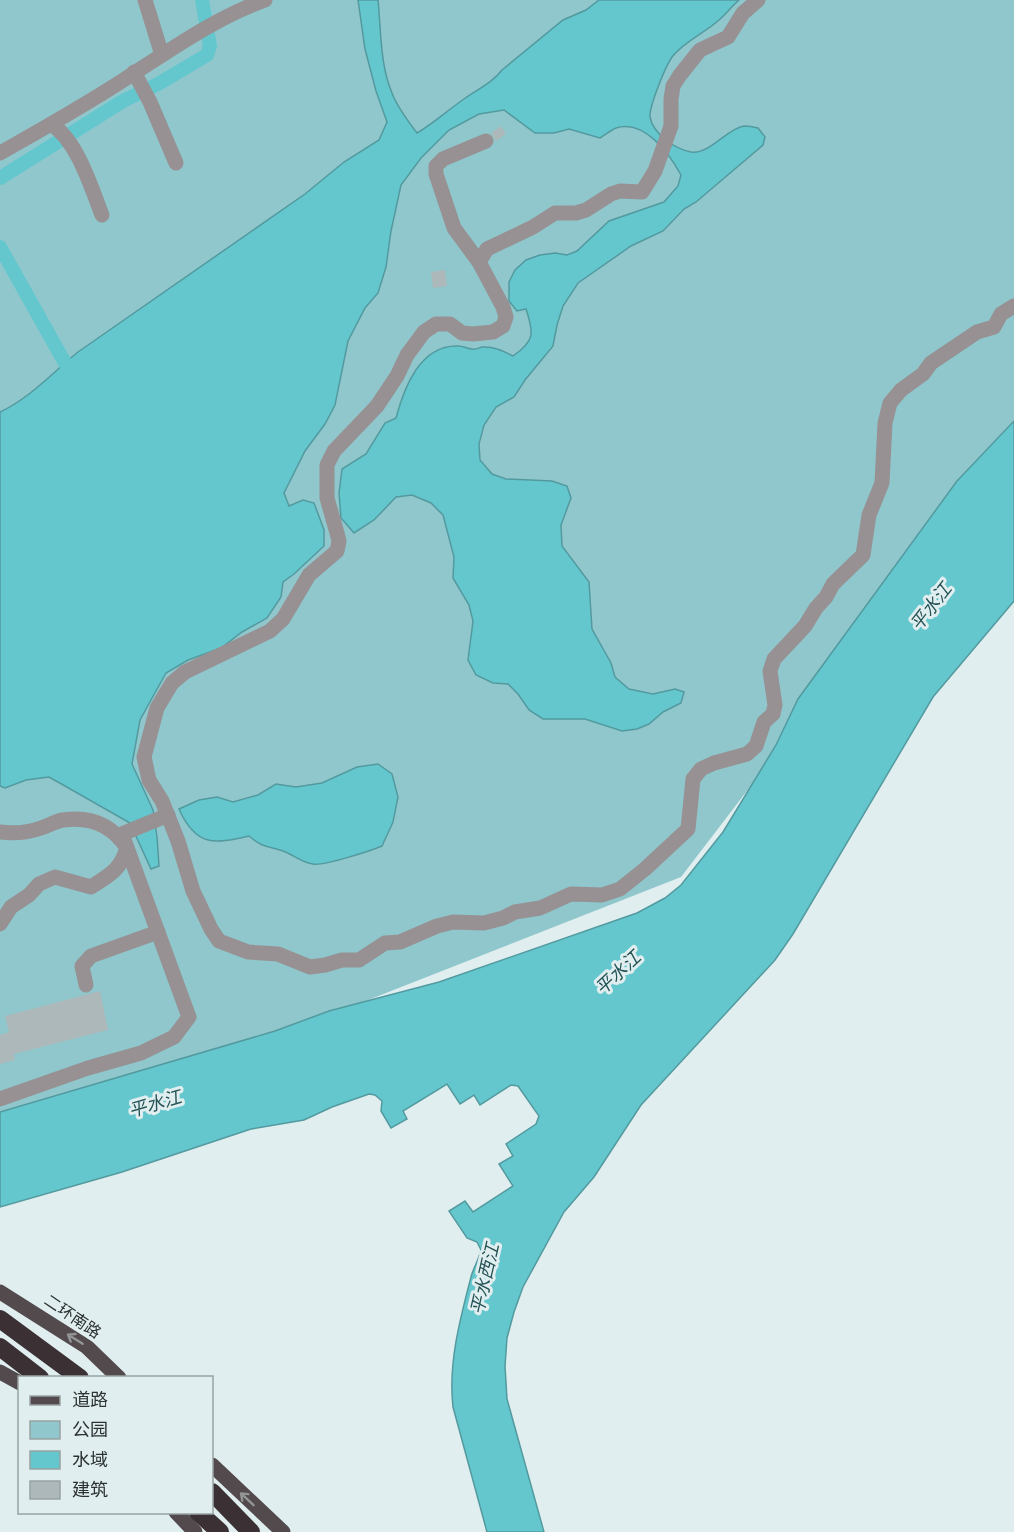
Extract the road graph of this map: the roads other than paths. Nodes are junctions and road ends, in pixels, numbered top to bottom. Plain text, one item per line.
1 (145, 0) edge
2 (265, 0) edge
3 (758, 0) edge
4 (162, 54) junction
5 (134, 73) junction
6 (56, 127) junction
7 (486, 141) dead end
8 (0, 153) edge
9 (176, 163) dead end
10 (102, 215) dead end
11 (479, 262) junction
12 (1014, 306) edge
13 (168, 815) junction
14 (0, 832) edge
15 (127, 848) junction
16 (0, 924) edge
17 (158, 932) junction
18 (86, 985) dead end
19 (0, 1099) edge
20 (0, 1292) edge
21 (0, 1319) edge
22 (0, 1347) edge
23 (0, 1372) edge
24 (39, 1376) edge
25 (79, 1376) edge
26 (118, 1376) edge
27 (18, 1382) edge
28 (213, 1466) edge
29 (213, 1493) edge
30 (230, 1509) junction
31 (178, 1514) edge
32 (200, 1514) edge
33 (195, 1532) edge
34 (220, 1532) edge
35 (251, 1532) edge
36 (258, 1532) edge
37 (283, 1532) edge

1 - 4 street
2 - 4 street
3 - 11 street
4 - 5 street
5 - 6 street
5 - 9 street
6 - 8 street
6 - 10 street
7 - 11 street
11 - 13 street
12 - 13 street
13 - 15 street
14 - 15 street
15 - 16 street
15 - 17 street
17 - 18 street
17 - 19 street
26 -> 20 main road, 二环南路
21 - 25 highway
22 - 24 highway
23 - 27 main road
37 -> 28 main road
29 - 30 highway
30 - 35 highway
30 - 36 main road
31 - 33 main road
32 - 34 highway

